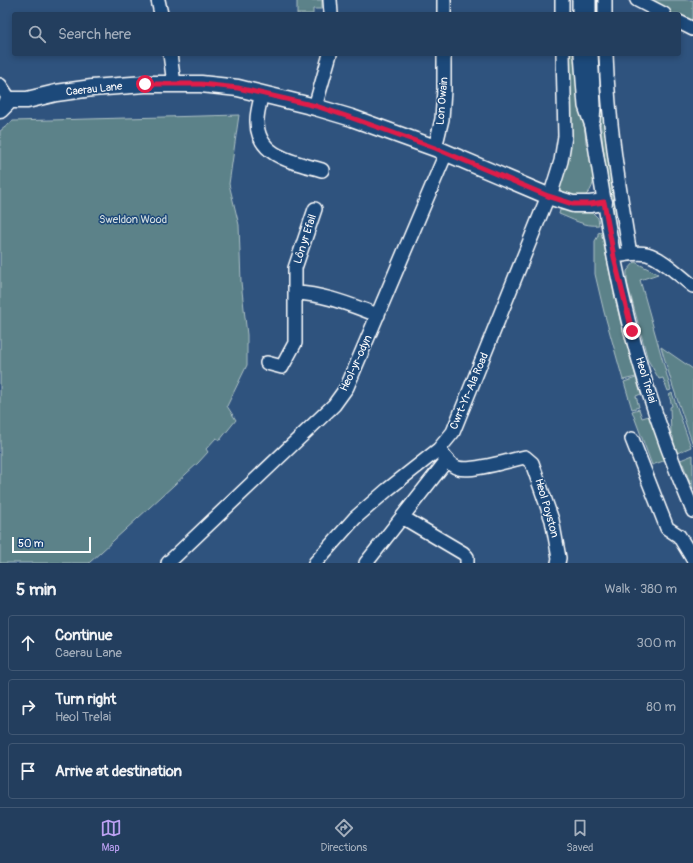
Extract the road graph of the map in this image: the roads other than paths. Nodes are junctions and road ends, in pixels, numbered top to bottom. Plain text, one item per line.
1 (158, 0) edge
2 (330, 0) edge
3 (444, 0) edge
4 (562, 0) edge
5 (579, 0) edge
6 (589, 0) edge
7 (605, 0) edge
8 (637, 0) edge
9 (161, 12) edge
10 (331, 12) edge
11 (444, 12) edge
12 (562, 12) edge
13 (579, 12) edge
14 (590, 12) edge
15 (605, 12) edge
16 (660, 12) edge
17 (681, 23) edge
18 (693, 29) edge
19 (170, 56) edge
20 (329, 56) edge
21 (444, 56) edge
22 (563, 56) edge
23 (581, 56) edge
24 (591, 56) edge
25 (606, 56) edge
26 (174, 84) junction
27 (0, 85) edge
28 (262, 93) junction
29 (5, 105) edge
30 (316, 106) junction
31 (592, 126) junction
32 (440, 151) junction
33 (322, 170) dead end
34 (548, 196) junction
35 (604, 202) junction
36 (315, 209) dead end
37 (630, 254) junction
38 (614, 257) junction
39 (693, 286) edge
40 (295, 293) junction
41 (378, 315) junction
42 (267, 362) dead end
43 (632, 439) dead end
44 (439, 449) junction
45 (447, 460) junction
46 (693, 511) edge
47 (402, 517) junction
48 (693, 559) edge
49 (168, 563) edge
50 (315, 563) edge
51 (366, 563) edge
52 (467, 563) edge
53 (558, 563) edge

1 - 9 street
2 - 10 street
3 - 11 street
4 - 12 street
5 - 13 street
6 - 14 street
7 - 15 street
8 - 16 street
17 - 18 street
19 - 26 street
20 - 30 street
21 - 32 street, Lon Owain
22 - 34 street
23 - 31 street, Heol Trelai
24 - 31 street, Heol Trelai
25 - 37 street
26 - 28 street, Caerau Lane
26 - 29 street, Caerau Lane
27 - 29 street
28 - 30 street, Caerau Lane
28 - 33 street
30 - 32 street, Caerau Lane
31 - 35 street, Heol Trelai
32 - 34 street, Caerau Lane
32 - 41 street, Heol-yr-odyn
34 - 35 street, Caerau Lane
34 - 44 street, Cwrt-Yr-Ala Road
35 - 38 street, Heol Trelai
36 - 40 street, Lôn yr Efail
37 - 38 street
37 - 39 street
38 - 46 street, Heol Trelai
40 - 41 street
40 - 42 street, Lôn yr Efail
41 - 49 street, Heol-yr-odyn
43 - 48 street
44 - 45 street
44 - 50 street, Cwrt-Yr-Ala Road
45 - 47 street
45 - 53 street, Heol Poyston
47 - 51 street
47 - 52 street

